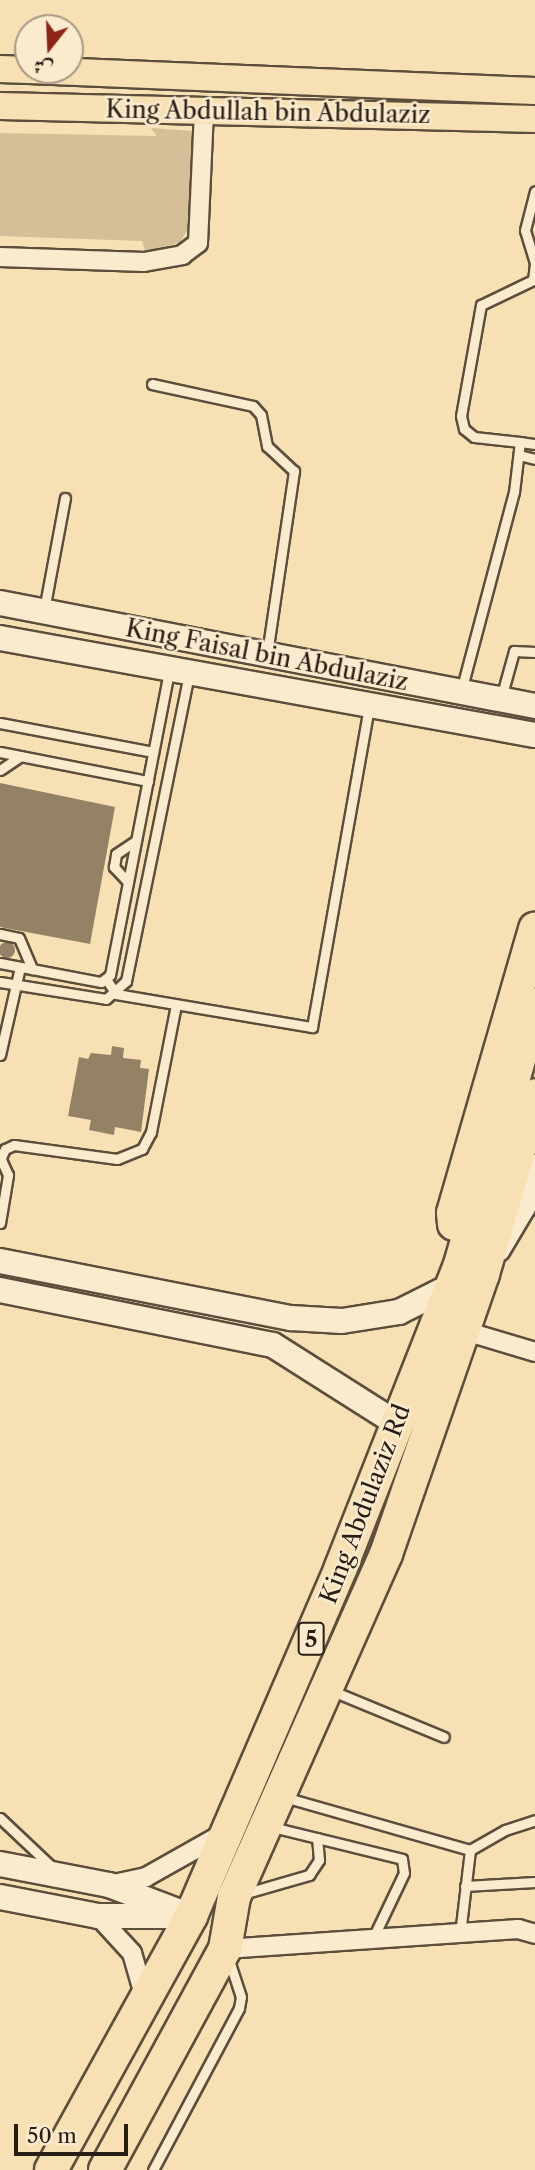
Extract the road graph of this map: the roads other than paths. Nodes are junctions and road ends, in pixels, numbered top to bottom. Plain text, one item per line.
1 (84, 72) edge
2 (535, 91) edge
3 (0, 106) edge
4 (204, 111) junction
5 (535, 119) edge
6 (535, 191) edge
7 (0, 257) edge
8 (534, 258) edge
9 (152, 384) dead end
10 (520, 442) junction
11 (535, 444) edge
12 (519, 455) junction
13 (535, 459) edge
14 (65, 498) dead end
15 (0, 603) edge
16 (44, 611) junction
17 (0, 638) edge
18 (535, 652) edge
19 (266, 655) junction
20 (179, 672) junction
21 (461, 692) junction
22 (522, 703) edge
23 (369, 706) junction
24 (0, 723) edge
25 (535, 734) edge
26 (0, 752) edge
27 (153, 752) junction
28 (21, 756) junction
29 (0, 769) edge
30 (148, 781) junction
31 (135, 841) junction
32 (128, 882) junction
33 (535, 929) edge
34 (0, 934) edge
35 (0, 963) edge
36 (20, 967) junction
37 (32, 969) junction
38 (106, 979) junction
39 (0, 982) edge
40 (16, 985) junction
41 (116, 994) junction
42 (176, 1004) junction
43 (535, 1005) edge
44 (0, 1055) edge
45 (524, 1089) edge
46 (1, 1159) edge
47 (535, 1167) edge
48 (0, 1223) edge
49 (0, 1261) edge
50 (464, 1276) junction
51 (0, 1290) edge
52 (465, 1331) junction
53 (535, 1352) edge
54 (397, 1423) junction
55 (328, 1689) junction
56 (444, 1737) dead end
57 (282, 1796) junction
58 (0, 1818) edge
59 (535, 1820) edge
60 (269, 1826) junction
61 (233, 1827) junction
62 (317, 1838) junction
63 (470, 1850) junction
64 (0, 1864) edge
65 (60, 1875) junction
66 (535, 1882) edge
67 (109, 1885) junction
68 (465, 1886) junction
69 (0, 1896) edge
70 (234, 1897) junction
71 (97, 1916) junction
72 (191, 1916) junction
73 (460, 1934) junction
74 (535, 1934) edge
75 (371, 1941) junction
76 (225, 1949) junction
77 (145, 2000) junction
78 (51, 2170) edge
79 (105, 2170) edge
80 (153, 2170) edge

1 - 2 main road, King Abdullah bin Abdulaziz
3 - 4 main road, King Abdullah bin Abdulaziz
4 - 5 main road, King Abdullah bin Abdulaziz
4 - 7 street
6 - 8 lane
8 - 10 lane
9 - 19 lane
10 - 11 lane
10 - 12 lane
12 - 13 lane
12 - 21 lane
14 - 16 lane
15 - 16 street, King Faisal bin Abdulaziz
16 - 19 street, King Faisal bin Abdulaziz
17 - 20 street, King Faisal bin Abdulaziz
18 - 22 lane
19 - 21 street, King Faisal bin Abdulaziz
20 - 23 street, King Faisal bin Abdulaziz
20 - 27 lane
20 - 41 lane
21 - 22 street, King Faisal bin Abdulaziz
23 - 25 street, King Faisal bin Abdulaziz
23 - 42 lane
24 - 27 lane
26 - 28 lane
27 - 30 lane
28 - 29 lane
28 - 30 lane
30 - 31 lane
31 - 32 lane
31 - 32 lane
32 - 38 lane
33 - 50 highway
34 - 37 lane
35 - 36 lane
36 - 37 lane
36 - 40 lane
37 - 38 lane
38 - 41 lane
39 - 40 lane
40 - 41 lane
40 - 44 lane
41 - 42 lane
42 - 46 lane
43 - 45 highway, King Abdulaziz Rd / 5
45 - 50 highway, King Abdulaziz Rd / 5
46 - 48 lane
47 - 50 street
49 - 50 street
50 - 52 highway, King Abdulaziz Rd / 5
50 - 54 highway, King Abdulaziz Rd / 5
51 - 54 street
52 - 53 street
52 - 55 highway, King Abdulaziz Rd / 5
54 - 61 highway, King Abdulaziz Rd / 5
55 - 56 lane
55 - 57 highway, King Abdulaziz Rd / 5
57 - 60 highway, King Abdulaziz Rd / 5
57 - 63 lane
58 - 65 lane
59 - 63 lane
60 - 62 lane
60 - 70 highway, King Abdulaziz Rd / 5
61 - 67 street
61 - 72 highway, King Abdulaziz Rd / 5
62 - 70 lane
62 - 75 lane
63 - 68 lane
64 - 65 street
65 - 67 street
66 - 68 lane
67 - 72 street
68 - 73 lane
69 - 71 street
70 - 76 highway, King Abdulaziz Rd / 5
71 - 72 street
71 - 77 street
72 - 77 highway, King Abdulaziz Rd / 5
73 - 74 street
73 - 75 street
75 - 76 street
76 - 79 highway, King Abdulaziz Rd / 5
76 - 80 lane
77 - 78 highway, King Abdulaziz Rd / 5

